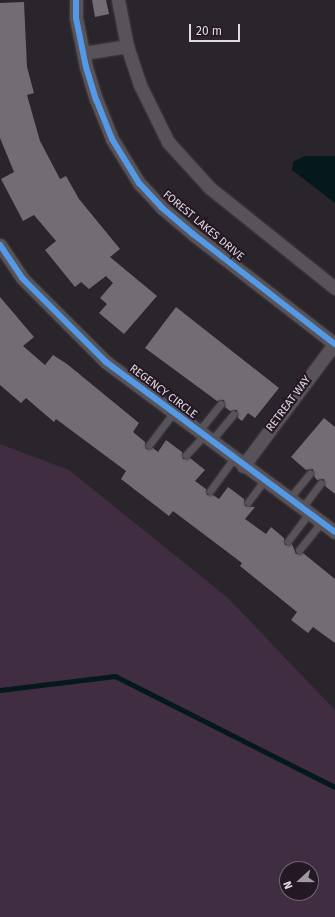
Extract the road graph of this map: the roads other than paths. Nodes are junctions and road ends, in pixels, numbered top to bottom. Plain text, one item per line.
1 (76, 0) edge
2 (118, 0) edge
3 (127, 46) junction
4 (84, 53) junction
5 (0, 245) edge
6 (335, 288) edge
7 (335, 343) edge
8 (221, 404) dead end
9 (173, 413) junction
10 (234, 414) dead end
11 (204, 436) junction
12 (149, 445) dead end
13 (186, 456) dead end
14 (238, 462) junction
15 (310, 473) dead end
16 (264, 481) junction
17 (321, 483) dead end
18 (210, 491) dead end
19 (289, 499) junction
20 (248, 502) dead end
21 (305, 510) junction
22 (322, 522) junction
23 (335, 532) edge
24 (288, 540) dead end
25 (299, 550) dead end

1 - 4 street, FOREST LAKES DRIVE
2 - 3 street
3 - 4 street
3 - 6 street
4 - 7 street, FOREST LAKES DRIVE
5 - 9 street, REGENCY CIRCLE
7 - 14 street, RETREAT WAY
8 - 11 lane
9 - 11 street, REGENCY CIRCLE
9 - 12 lane
10 - 11 lane
11 - 13 lane
11 - 14 street, REGENCY CIRCLE
14 - 16 street, REGENCY CIRCLE
14 - 18 lane
15 - 19 lane
16 - 19 street, REGENCY CIRCLE
16 - 20 lane
17 - 21 lane
19 - 21 street, REGENCY CIRCLE
21 - 22 street, REGENCY CIRCLE
21 - 24 lane
22 - 23 street, REGENCY CIRCLE
22 - 25 lane

